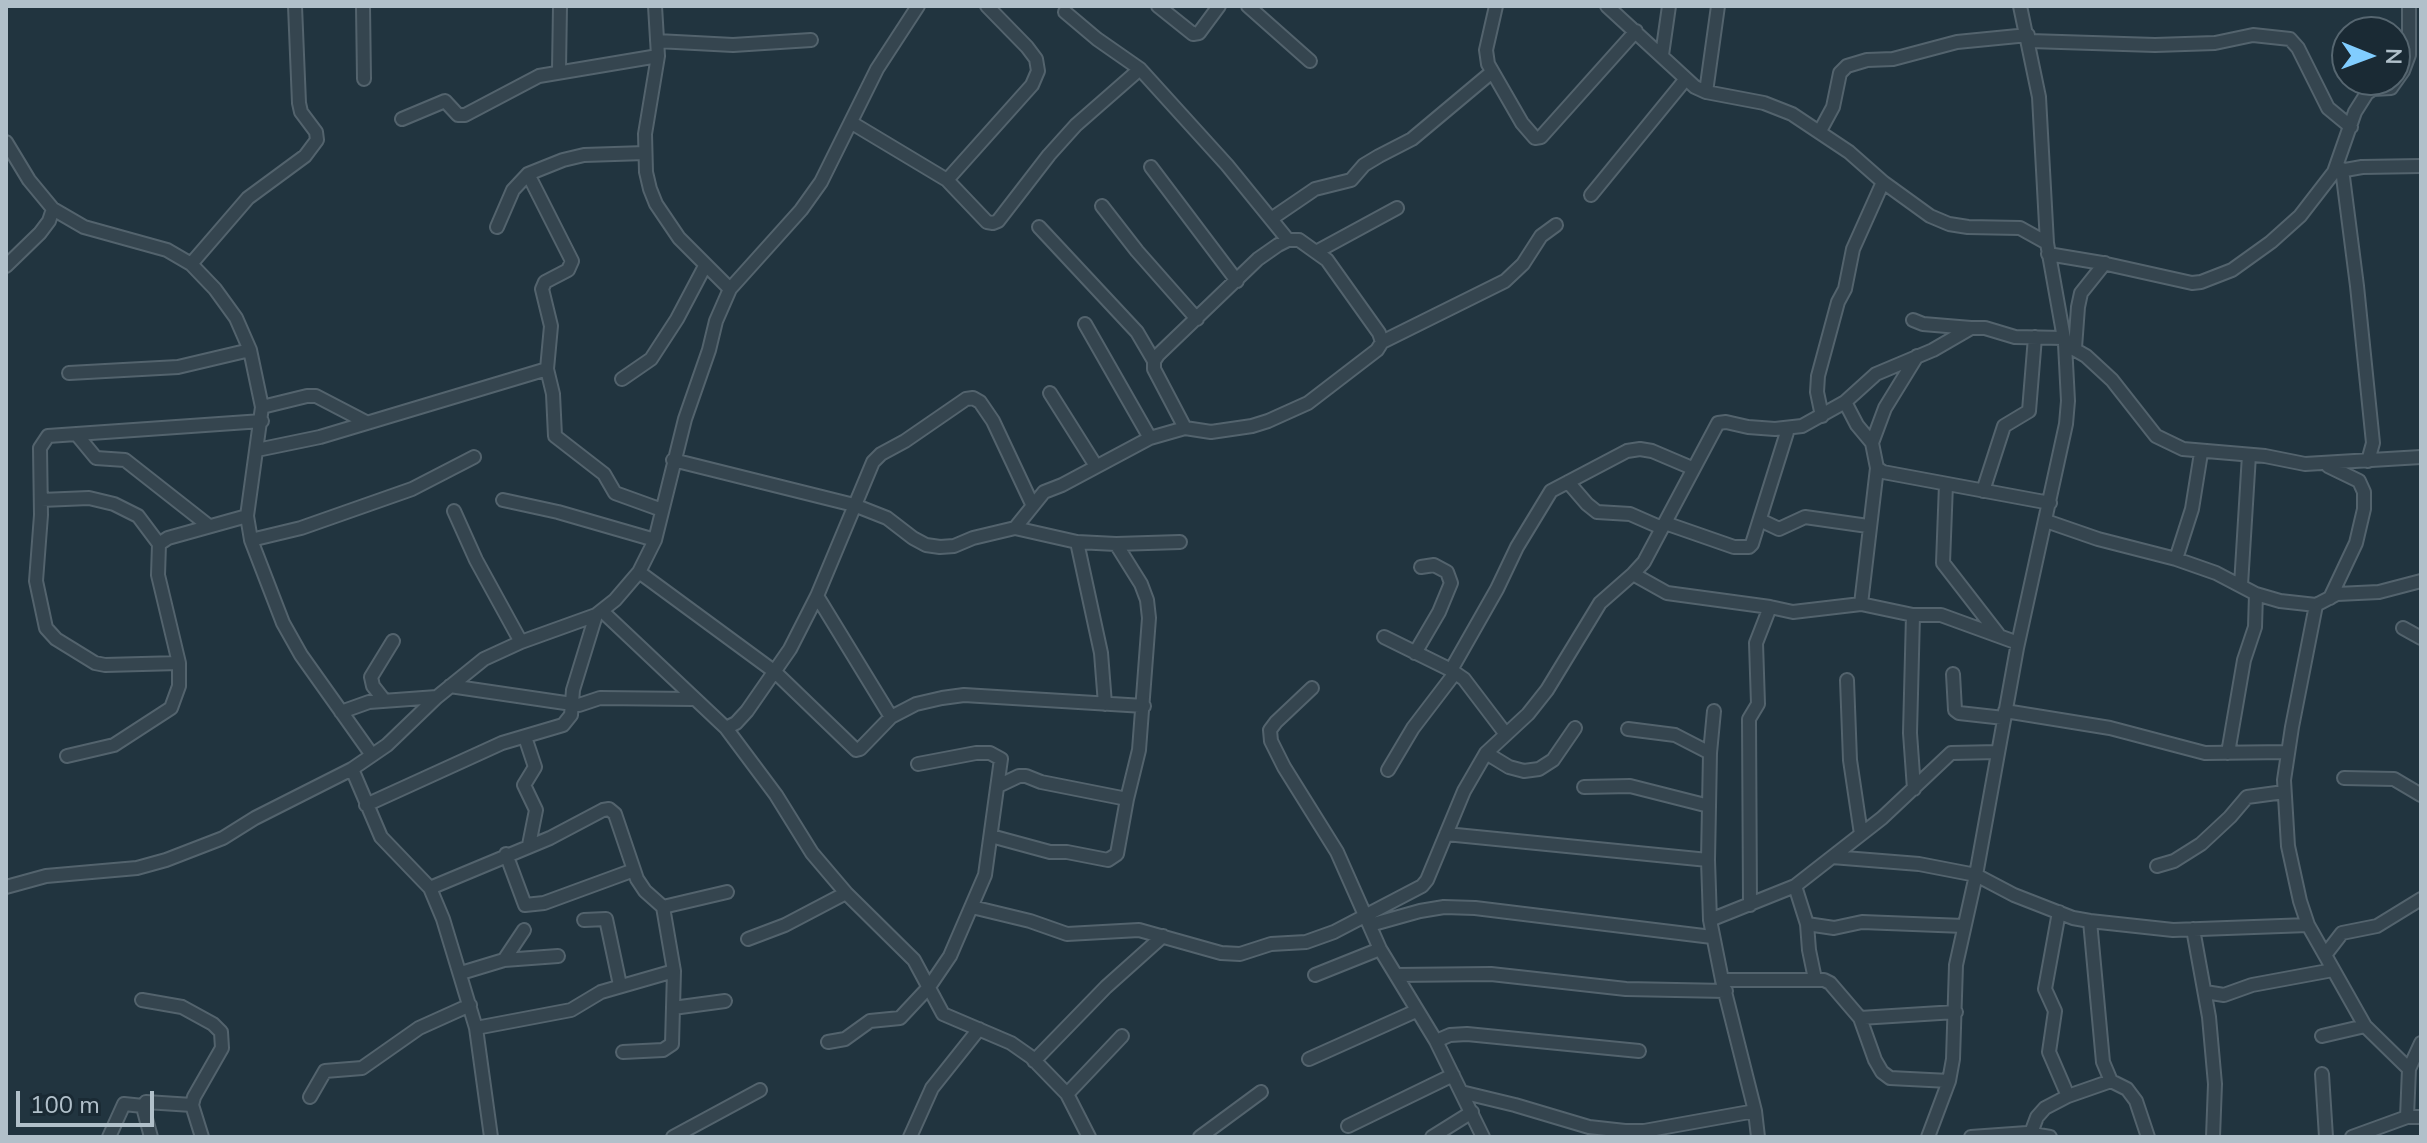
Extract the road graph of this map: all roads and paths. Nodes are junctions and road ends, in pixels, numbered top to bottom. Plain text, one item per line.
1 (295, 6) edge
2 (363, 6) edge
3 (560, 6) edge
4 (655, 6) edge
5 (918, 6) edge
6 (987, 6) edge
7 (1158, 6) edge
8 (1219, 6) edge
9 (1248, 6) edge
10 (1496, 6) edge
11 (1607, 6) edge
12 (1669, 6) edge
13 (1718, 6) edge
14 (2020, 6) edge
15 (1624, 11) edge
16 (1065, 12) dead end
17 (2413, 13) edge
18 (1636, 31) junction
19 (2029, 38) junction
20 (811, 40) dead end
21 (657, 41) junction
22 (1662, 55) junction
23 (658, 56) junction
24 (1310, 61) dead end
25 (1140, 69) junction
26 (559, 70) junction
27 (1492, 72) junction
28 (364, 79) dead end
29 (1685, 80) junction
30 (1706, 92) junction
31 (402, 119) dead end
32 (852, 123) junction
33 (2351, 127) junction
34 (1820, 131) junction
35 (6, 142) edge
36 (645, 153) junction
37 (2421, 166) edge
38 (1151, 167) dead end
39 (2338, 170) junction
40 (528, 174) junction
41 (947, 180) junction
42 (1883, 182) junction
43 (1591, 195) dead end
44 (1102, 206) dead end
45 (1397, 208) dead end
46 (53, 209) junction
47 (1271, 219) junction
48 (1556, 225) dead end
49 (497, 227) dead end
50 (1039, 227) dead end
51 (1288, 240) junction
52 (2048, 249) junction
53 (1316, 252) junction
54 (2105, 263) junction
55 (191, 264) junction
56 (6, 266) edge
57 (705, 266) junction
58 (1237, 281) junction
59 (730, 289) junction
60 (1197, 319) junction
61 (1913, 320) dead end
62 (1085, 324) dead end
63 (1971, 328) junction
64 (2035, 337) junction
65 (1382, 342) junction
66 (2068, 344) junction
67 (250, 350) junction
68 (1917, 356) junction
69 (1154, 361) junction
70 (547, 369) junction
71 (69, 373) dead end
72 (622, 379) dead end
73 (1050, 393) dead end
74 (1845, 402) junction
75 (262, 407) junction
76 (1822, 416) junction
77 (262, 421) junction
78 (366, 422) junction
79 (1185, 428) junction
80 (1788, 429) junction
81 (77, 435) junction
82 (1150, 438) junction
83 (1872, 443) junction
84 (257, 450) junction
85 (2201, 453) junction
86 (2249, 455) junction
87 (474, 457) dead end
88 (2421, 457) edge
89 (673, 460) junction
90 (2368, 461) junction
91 (2325, 464) junction
92 (1096, 466) junction
93 (1692, 468) junction
94 (1877, 468) junction
95 (1568, 482) junction
96 (1946, 484) junction
97 (1983, 491) junction
98 (41, 500) junction
99 (503, 500) dead end
100 (2050, 503) junction
101 (1032, 504) junction
102 (854, 505) junction
103 (662, 510) junction
104 (454, 511) dead end
105 (247, 516) junction
106 (1760, 520) junction
107 (2046, 521) junction
108 (209, 526) junction
109 (1663, 526) junction
110 (1868, 526) junction
111 (1015, 528) junction
112 (251, 540) junction
113 (655, 540) junction
114 (1077, 542) junction
115 (1180, 542) dead end
116 (159, 544) junction
117 (1116, 544) junction
118 (2176, 559) junction
119 (1421, 567) dead end
120 (639, 572) junction
121 (1633, 574) junction
122 (2421, 581) edge
123 (2241, 585) junction
124 (2256, 594) junction
125 (817, 596) junction
126 (2330, 598) junction
127 (1861, 604) junction
128 (2316, 605) junction
129 (1770, 607) junction
130 (599, 613) junction
131 (1913, 615) junction
132 (2403, 628) dead end
133 (1998, 634) junction
134 (1384, 637) dead end
135 (2421, 638) edge
136 (393, 641) dead end
137 (521, 642) junction
138 (2018, 643) junction
139 (1415, 653) junction
140 (179, 663) junction
141 (1453, 671) junction
142 (775, 672) junction
143 (1953, 674) dead end
144 (1847, 680) dead end
145 (450, 686) junction
146 (1312, 688) dead end
147 (437, 697) junction
148 (692, 699) junction
149 (384, 700) junction
150 (572, 704) junction
151 (1105, 704) junction
152 (1144, 706) junction
153 (1714, 711) dead end
154 (341, 712) junction
155 (2004, 715) junction
156 (891, 717) junction
157 (726, 728) junction
158 (1575, 728) dead end
159 (1628, 729) dead end
160 (1505, 733) junction
161 (525, 737) junction
162 (1998, 752) junction
163 (2288, 752) junction
164 (1486, 753) junction
165 (1710, 753) junction
166 (2228, 753) junction
167 (372, 755) junction
168 (67, 756) dead end
169 (918, 764) dead end
170 (352, 769) junction
171 (1388, 770) dead end
172 (2344, 778) dead end
173 (998, 786) junction
174 (1584, 787) dead end
175 (1914, 789) junction
176 (2284, 792) junction
177 (2421, 795) edge
178 (1127, 799) junction
179 (366, 805) junction
180 (1709, 806) junction
181 (1446, 834) junction
182 (1861, 834) junction
183 (991, 836) junction
184 (529, 845) junction
185 (506, 854) junction
186 (1832, 857) junction
187 (1708, 860) junction
188 (2157, 866) dead end
189 (634, 870) junction
190 (1976, 875) junction
191 (1795, 886) junction
192 (6, 887) edge
193 (430, 888) junction
194 (727, 892) dead end
195 (846, 893) junction
196 (2421, 899) edge
197 (1750, 905) junction
198 (663, 907) junction
199 (972, 907) junction
200 (2059, 912) junction
201 (584, 920) dead end
202 (1368, 920) junction
203 (1710, 920) junction
204 (2090, 921) junction
205 (1807, 924) junction
206 (2308, 925) junction
207 (1964, 926) junction
208 (2193, 929) junction
209 (524, 930) dead end
210 (1163, 936) junction
211 (1712, 937) junction
212 (748, 939) dead end
213 (1380, 949) junction
214 (2325, 955) junction
215 (558, 956) dead end
216 (504, 960) junction
217 (2333, 970) junction
218 (674, 971) junction
219 (461, 973) junction
220 (1315, 975) dead end
221 (1396, 975) junction
222 (1815, 979) junction
223 (620, 985) junction
224 (1724, 986) junction
225 (929, 987) junction
226 (2205, 992) junction
227 (142, 1000) dead end
228 (725, 1001) dead end
229 (470, 1005) junction
230 (673, 1008) junction
231 (1416, 1011) junction
232 (1956, 1012) junction
233 (1860, 1018) junction
234 (2365, 1026) junction
235 (476, 1028) junction
236 (979, 1029) junction
237 (1122, 1036) dead end
238 (2322, 1036) dead end
239 (1436, 1041) junction
240 (828, 1042) dead end
241 (2421, 1043) edge
242 (1639, 1051) dead end
243 (623, 1052) dead end
244 (1309, 1059) dead end
245 (1034, 1061) junction
246 (2409, 1069) junction
247 (2322, 1074) dead end
248 (1453, 1075) junction
249 (1949, 1081) junction
250 (2111, 1081) junction
251 (760, 1090) dead end
252 (1261, 1092) dead end
253 (1461, 1092) junction
254 (1067, 1094) junction
255 (2068, 1096) junction
256 (310, 1097) dead end
257 (192, 1105) junction
258 (143, 1106) junction
259 (1755, 1111) junction
260 (1472, 1112) junction
261 (2407, 1117) junction
262 (2421, 1117) edge
263 (1348, 1126) dead end
264 (2031, 1133) junction
265 (2009, 1135) edge
266 (109, 1137) edge
267 (151, 1137) edge
268 (202, 1137) edge
269 (491, 1137) edge
270 (673, 1137) edge
271 (910, 1137) edge
272 (1089, 1137) edge
273 (1200, 1137) edge
274 (1432, 1137) edge
275 (1483, 1137) edge
276 (1758, 1137) edge
277 (1928, 1137) edge
278 (1971, 1137) edge
279 (2050, 1137) edge
280 (2148, 1137) edge
281 (2213, 1137) edge
282 (2326, 1137) edge
283 (2352, 1137) edge

1 - 55 street
2 - 28 street
3 - 26 street
4 - 21 street
5 - 32 street
6 - 41 street
7 - 8 street
9 - 24 street
10 - 27 street
11 - 15 street
12 - 22 street
13 - 30 street
14 - 19 street
15 - 18 street
16 - 25 street
17 - 33 street
18 - 22 street
18 - 27 street
19 - 33 street
19 - 34 street
19 - 52 street
20 - 21 street
21 - 23 street
22 - 29 street
23 - 26 street
23 - 36 street
25 - 41 street
25 - 47 street
26 - 31 street
27 - 47 street
29 - 30 street
29 - 43 street
30 - 34 street
32 - 41 street
32 - 59 street
33 - 39 street
34 - 42 street
35 - 46 street
36 - 40 street
36 - 57 street
37 - 39 street
38 - 58 street
39 - 54 street
39 - 90 street
40 - 49 street
40 - 70 street
42 - 52 street
42 - 76 street
44 - 60 street
45 - 53 street
46 - 55 street
46 - 56 street
47 - 51 street
48 - 65 street
50 - 69 street
51 - 53 street
51 - 58 street
52 - 54 street
52 - 66 street
53 - 65 street
54 - 66 street
55 - 67 street
57 - 59 street
57 - 72 street
58 - 60 street
59 - 89 street
60 - 69 street
61 - 63 street
62 - 82 street
63 - 64 street
63 - 68 street
64 - 66 street
64 - 97 street
65 - 79 street
66 - 85 street
66 - 100 street
67 - 71 street
67 - 75 street
68 - 74 street
68 - 83 street
69 - 79 street
70 - 78 street
70 - 103 street
73 - 92 street
74 - 76 street
74 - 83 street
75 - 77 street
75 - 78 street
76 - 80 street
77 - 81 street
77 - 84 street
78 - 84 street
79 - 82 street
80 - 93 street
80 - 106 street
81 - 98 street
81 - 108 street
82 - 92 street
83 - 94 street
84 - 105 street
85 - 86 street
85 - 118 street
86 - 91 street
86 - 123 street
87 - 112 street
88 - 90 street
89 - 102 street
89 - 103 street
90 - 91 street
91 - 126 street
92 - 101 street
93 - 95 street
93 - 109 street
94 - 96 street
94 - 110 street
95 - 109 street
95 - 141 street
96 - 97 street
96 - 133 street
97 - 100 street
98 - 116 street
98 - 140 street
99 - 113 street
100 - 107 street
101 - 102 street
101 - 111 street
102 - 111 street
102 - 125 street
103 - 113 street
104 - 137 street
105 - 108 street
105 - 112 street
106 - 109 street
106 - 110 street
107 - 118 street
107 - 138 street
108 - 116 street
109 - 121 street
110 - 127 street
111 - 114 street
112 - 154 street
113 - 120 street
114 - 117 street
114 - 151 street
115 - 117 street
116 - 140 street
117 - 152 street
118 - 123 street
119 - 139 street
120 - 130 street
120 - 142 street
121 - 129 street
121 - 160 street
122 - 126 street
123 - 124 street
124 - 128 street
124 - 166 street
125 - 142 street
125 - 156 street
126 - 128 street
127 - 129 street
127 - 131 street
128 - 163 street
129 - 197 street
130 - 137 street
130 - 148 street
130 - 150 street
131 - 133 street
131 - 175 street
132 - 135 street
133 - 138 street
134 - 139 street
136 - 149 street
137 - 145 street
138 - 155 street
139 - 141 street
140 - 168 street
141 - 160 street
141 - 171 street
142 - 156 street
142 - 157 street
143 - 155 street
144 - 182 street
145 - 147 street
145 - 150 street
146 - 202 street
147 - 149 street
147 - 167 street
148 - 150 street
148 - 157 street
149 - 154 street
150 - 161 street
151 - 152 street
151 - 156 street
152 - 178 street
153 - 165 street
154 - 167 street
155 - 162 street
155 - 166 street
157 - 195 street
158 - 164 street
159 - 165 street
160 - 164 street
161 - 179 street
161 - 184 street
162 - 175 street
162 - 190 street
163 - 166 street
163 - 176 street
164 - 181 street
165 - 180 street
167 - 170 street
169 - 173 street
170 - 179 street
170 - 192 street
172 - 177 street
173 - 178 street
173 - 183 street
174 - 180 street
175 - 182 street
176 - 188 street
176 - 206 street
178 - 183 street
179 - 193 street
180 - 187 street
181 - 187 street
181 - 202 street
182 - 186 street
183 - 199 street
184 - 185 street
184 - 189 street
185 - 189 street
185 - 193 street
186 - 190 street
186 - 191 street
187 - 203 street
189 - 198 street
190 - 200 street
190 - 207 street
191 - 197 street
191 - 205 street
193 - 219 street
194 - 198 street
195 - 212 street
195 - 225 street
196 - 214 street
197 - 203 street
198 - 218 street
199 - 210 street
199 - 225 street
200 - 204 street
200 - 255 street
201 - 223 street
202 - 210 street
202 - 211 street
202 - 213 street
203 - 211 street
204 - 208 street
204 - 250 street
205 - 207 street
205 - 222 street
206 - 208 street
206 - 214 street
207 - 232 street
208 - 226 street
209 - 216 street
210 - 245 street
211 - 224 street
213 - 220 street
213 - 221 street
214 - 217 street
215 - 216 street
216 - 219 street
217 - 226 street
217 - 234 street
218 - 223 street
218 - 230 street
219 - 229 street
221 - 224 street
221 - 231 street
222 - 224 street
222 - 233 street
223 - 235 street
224 - 259 street
225 - 236 street
225 - 240 street
226 - 281 street
227 - 257 street
228 - 230 street
229 - 235 street
229 - 256 street
230 - 243 street
231 - 239 street
231 - 244 street
232 - 233 street
232 - 249 street
233 - 249 street
234 - 238 street
234 - 246 street
235 - 269 street
236 - 245 street
236 - 271 street
237 - 254 street
239 - 242 street
239 - 248 street
241 - 246 street
245 - 254 street
246 - 261 street
247 - 282 street
248 - 253 street
248 - 263 street
249 - 277 street
250 - 255 street
250 - 280 street
251 - 270 street
252 - 273 street
253 - 259 street
253 - 260 street
254 - 272 street
255 - 264 street
257 - 258 street
257 - 268 street
258 - 266 street
258 - 267 street
259 - 276 street
260 - 274 street
260 - 275 street
261 - 262 street
261 - 283 street
264 - 265 street
264 - 279 street
265 - 278 street

